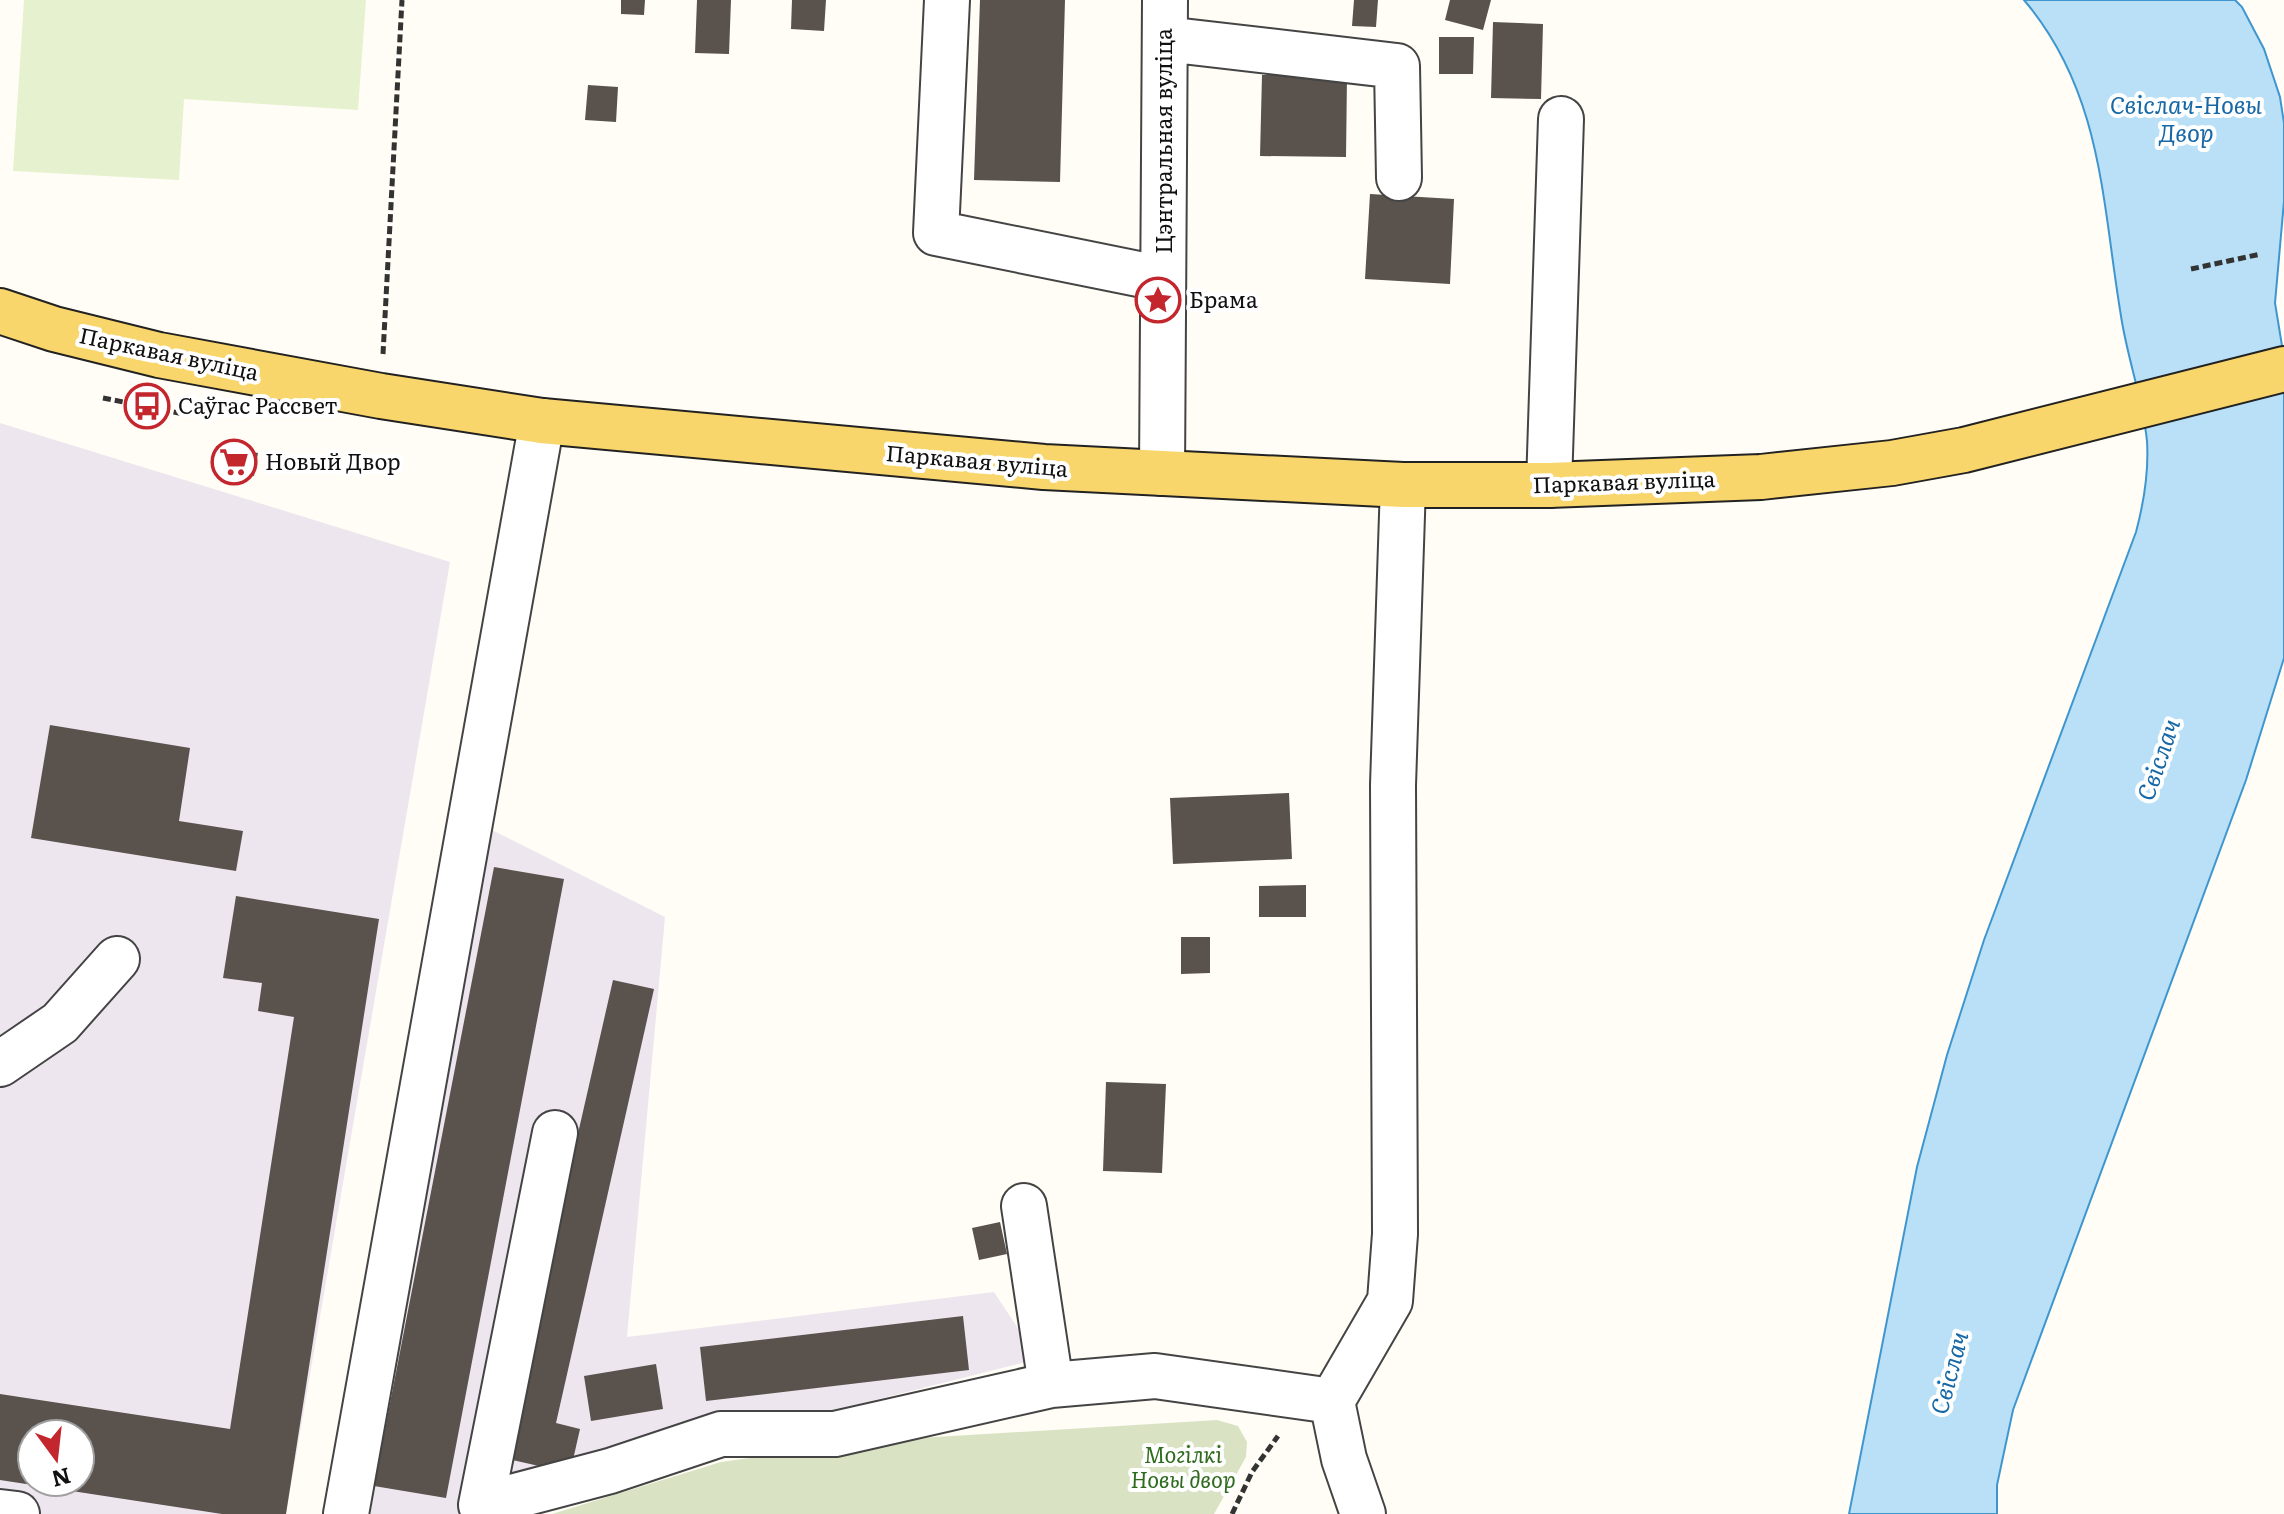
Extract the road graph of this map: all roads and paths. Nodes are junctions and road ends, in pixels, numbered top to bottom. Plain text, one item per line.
1 (402, 0) edge
2 (947, 0) edge
3 (1165, 19) edge
4 (1561, 119) dead end
5 (1399, 178) dead end
6 (2261, 254) dead end
7 (2191, 269) dead end
8 (1163, 279) junction
9 (0, 311) edge
10 (2284, 369) edge
11 (381, 396) junction
12 (103, 398) dead end
13 (189, 415) dead end
14 (542, 421) junction
15 (1162, 473) junction
16 (1403, 485) junction
17 (1549, 485) junction
18 (117, 959) dead end
19 (0, 1064) edge
20 (555, 1133) dead end
21 (1024, 1206) dead end
22 (1051, 1385) junction
23 (1332, 1401) junction
24 (0, 1512) edge
25 (17, 1514) edge
26 (346, 1514) edge
27 (1232, 1514) edge
28 (1363, 1514) edge

1 - 11 path
2 - 8 street
3 - 5 street
3 - 8 street, Цэнтральная вуліца
4 - 17 street
6 - 7 path
8 - 15 street, Цэнтральная вуліца
9 - 11 main road, Паркавая вуліца
10 - 17 main road, Паркавая вуліца
11 - 14 main road, Паркавая вуліца
12 - 13 path
14 - 15 main road, Паркавая вуліца
14 - 26 street
15 - 16 main road, Паркавая вуліца
16 - 17 main road, Паркавая вуліца
16 - 23 street
18 - 19 street
20 - 22 street
21 - 22 street
22 - 23 street
23 - 27 path
23 - 28 street
24 - 25 street

